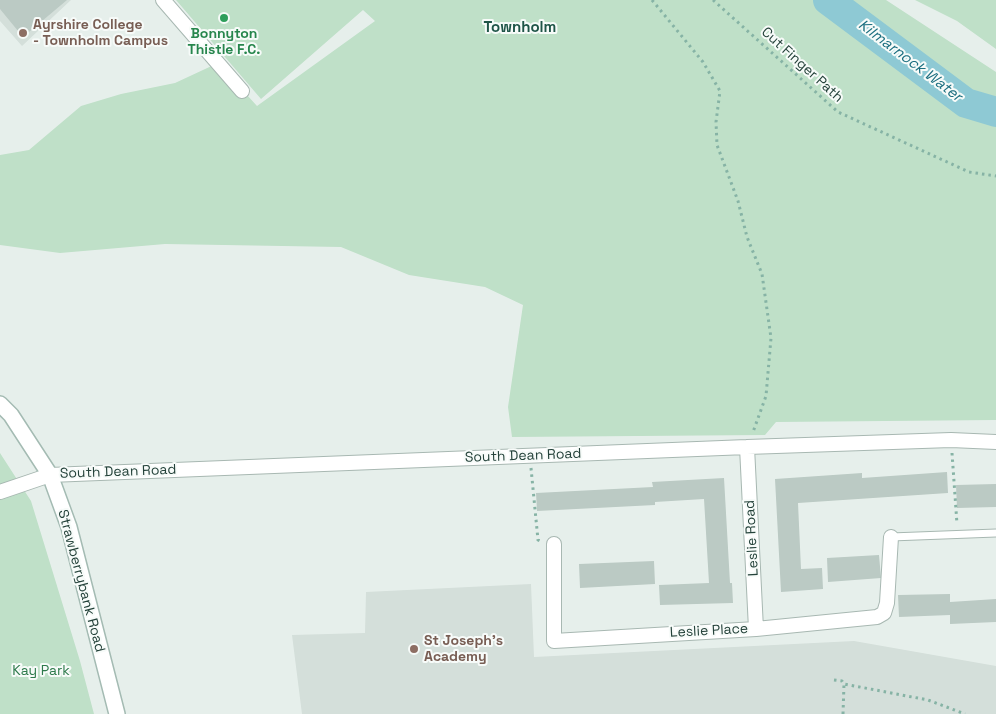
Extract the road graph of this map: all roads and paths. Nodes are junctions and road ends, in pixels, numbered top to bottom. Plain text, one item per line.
1 (163, 0) edge
2 (652, 0) edge
3 (713, 0) edge
4 (242, 91) dead end
5 (996, 176) edge
6 (0, 404) edge
7 (951, 440) junction
8 (996, 442) edge
9 (747, 446) junction
10 (530, 455) junction
11 (50, 475) junction
12 (0, 492) edge
13 (996, 533) edge
14 (958, 534) junction
15 (891, 537) joint
16 (554, 547) joint
17 (756, 628) junction
18 (834, 680) dead end
19 (844, 684) junction
20 (117, 714) edge
21 (843, 714) edge
22 (965, 714) edge

1 - 4 street
2 - 9 path
3 - 5 path, Cut Finger Path
6 - 11 main road, Strawberrybank Road
7 - 8 street, South Dean Road
7 - 9 street, South Dean Road
7 - 14 path
9 - 10 street, South Dean Road
9 - 17 street, Leslie Road
10 - 11 street, South Dean Road
10 - 16 path
11 - 12 street, South Dean Road
11 - 20 main road, Strawberrybank Road
13 - 14 lane
14 - 15 lane
15 - 17 street, Leslie Place
16 - 17 street, Leslie Place
18 - 19 path
19 - 21 path
19 - 22 path

